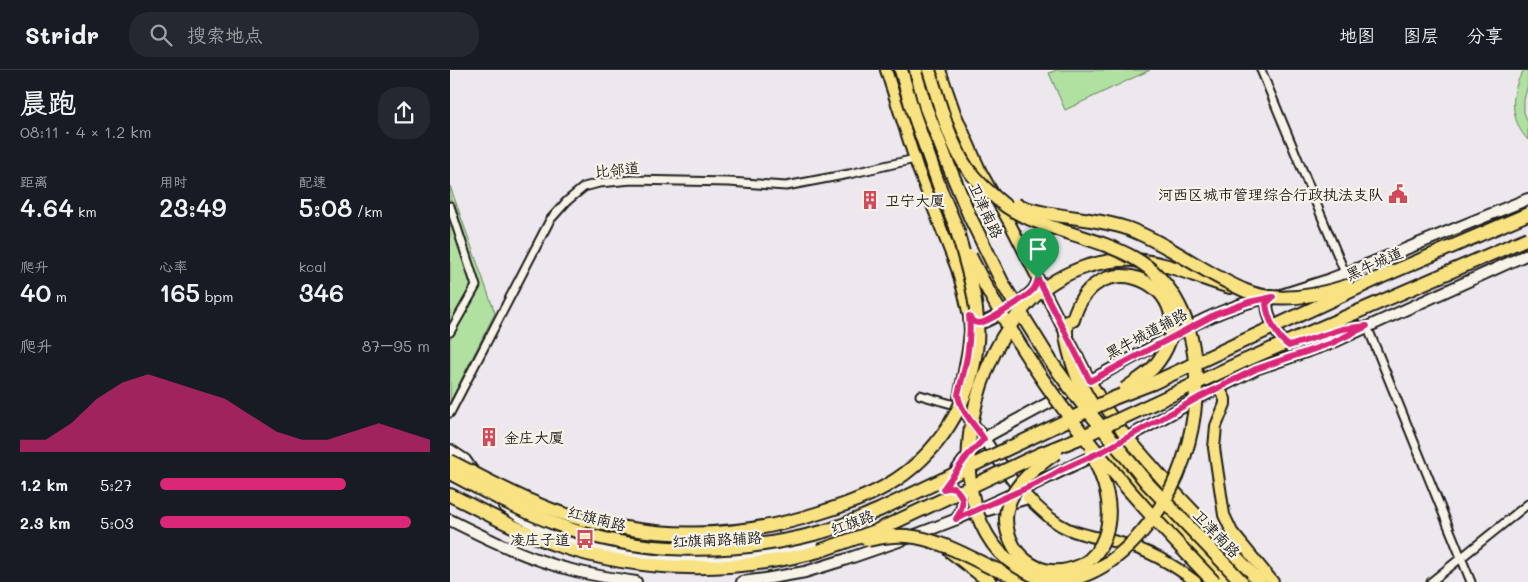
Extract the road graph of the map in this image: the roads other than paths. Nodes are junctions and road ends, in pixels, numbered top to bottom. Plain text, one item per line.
1 (886, 70) edge
2 (901, 70) edge
3 (916, 70) edge
4 (929, 70) edge
5 (940, 70) edge
6 (1261, 70) edge
7 (915, 159) junction
8 (987, 190) junction
9 (1528, 199) edge
10 (450, 206) edge
11 (1528, 214) edge
12 (956, 227) junction
13 (1528, 238) edge
14 (1528, 254) edge
15 (1344, 273) junction
16 (1381, 277) junction
17 (1038, 279) junction
18 (1248, 296) junction
19 (1273, 297) junction
20 (969, 316) junction
21 (1367, 326) junction
22 (450, 332) edge
23 (1236, 345) joint
24 (1265, 365) junction
25 (1090, 381) junction
26 (1219, 388) junction
27 (958, 394) junction
28 (920, 396) dead end
29 (1114, 398) junction
30 (955, 405) joint
31 (450, 413) edge
32 (1079, 435) junction
33 (1127, 438) junction
34 (984, 439) junction
35 (1109, 445) junction
36 (450, 450) edge
37 (450, 461) edge
38 (450, 473) edge
39 (943, 489) junction
40 (1020, 490) junction
41 (450, 495) edge
42 (1028, 498) junction
43 (1528, 504) edge
44 (552, 511) junction
45 (970, 512) junction
46 (956, 519) junction
47 (450, 520) edge
48 (837, 536) junction
49 (628, 543) junction
50 (748, 546) joint
51 (944, 546) junction
52 (819, 551) junction
53 (1461, 557) junction
54 (844, 560) junction
55 (630, 582) edge
56 (742, 582) edge
57 (990, 582) edge
58 (1043, 582) edge
59 (1050, 582) edge
60 (1196, 582) edge
61 (1214, 582) edge
62 (1225, 582) edge
63 (1242, 582) edge
64 (1260, 582) edge
65 (1273, 582) edge
66 (1432, 582) edge
67 (1471, 582) edge

1 - 7 main road
2 - 12 highway, bridge
3 - 35 highway, 卫津南路, bridge
4 - 8 highway, bridge
5 - 17 main road
6 - 15 street
7 - 20 main road
7 - 31 street, 比邻道
8 - 18 highway, bridge
8 - 59 highway, bridge
9 - 15 main road, 黑牛城道辅路
10 - 22 street
11 - 16 highway, 黑牛城道, bridge
12 - 32 highway, bridge
12 - 44 highway, bridge
13 - 32 highway, 红旗路, bridge
14 - 21 main road
15 - 19 main road, 黑牛城道辅路
16 - 18 highway, bridge
16 - 23 highway, 黑牛城道, bridge
17 - 20 main road
17 - 25 main road
18 - 19 main road, 黑牛城道辅路
18 - 24 main road
18 - 25 main road, 黑牛城道辅路
18 - 59 highway, bridge
19 - 21 main road
20 - 27 main road
21 - 24 main road
21 - 53 street
23 - 29 highway, 红旗路, bridge
24 - 26 main road
25 - 33 main road
25 - 34 main road, 黑牛城道辅路
26 - 33 main road
26 - 65 main road
27 - 30 main road
27 - 34 main road
28 - 30 street
29 - 35 highway, bridge
29 - 50 highway, 红旗路, bridge
32 - 32 highway, bridge
32 - 52 highway, 红旗路, bridge
32 - 61 highway, bridge
33 - 35 main road
33 - 64 highway
34 - 39 main road, 红旗南路辅路
34 - 40 main road
35 - 40 main road
35 - 62 main road
35 - 63 highway, 卫津南路, bridge
36 - 48 main road, 红旗南路辅路
37 - 44 highway, bridge
38 - 49 highway, 红旗南路, bridge
39 - 46 main road
39 - 48 main road, 红旗南路辅路
40 - 42 main road
40 - 45 main road
41 - 52 highway, 红旗路
42 - 45 main road
42 - 60 main road
43 - 53 street
44 - 49 highway, bridge
45 - 46 main road
46 - 54 main road
47 - 55 main road
48 - 54 main road
49 - 50 highway, 红旗南路, bridge
51 - 52 highway, bridge
51 - 57 highway, bridge
51 - 58 highway, bridge
53 - 66 street
53 - 67 street
54 - 56 main road

